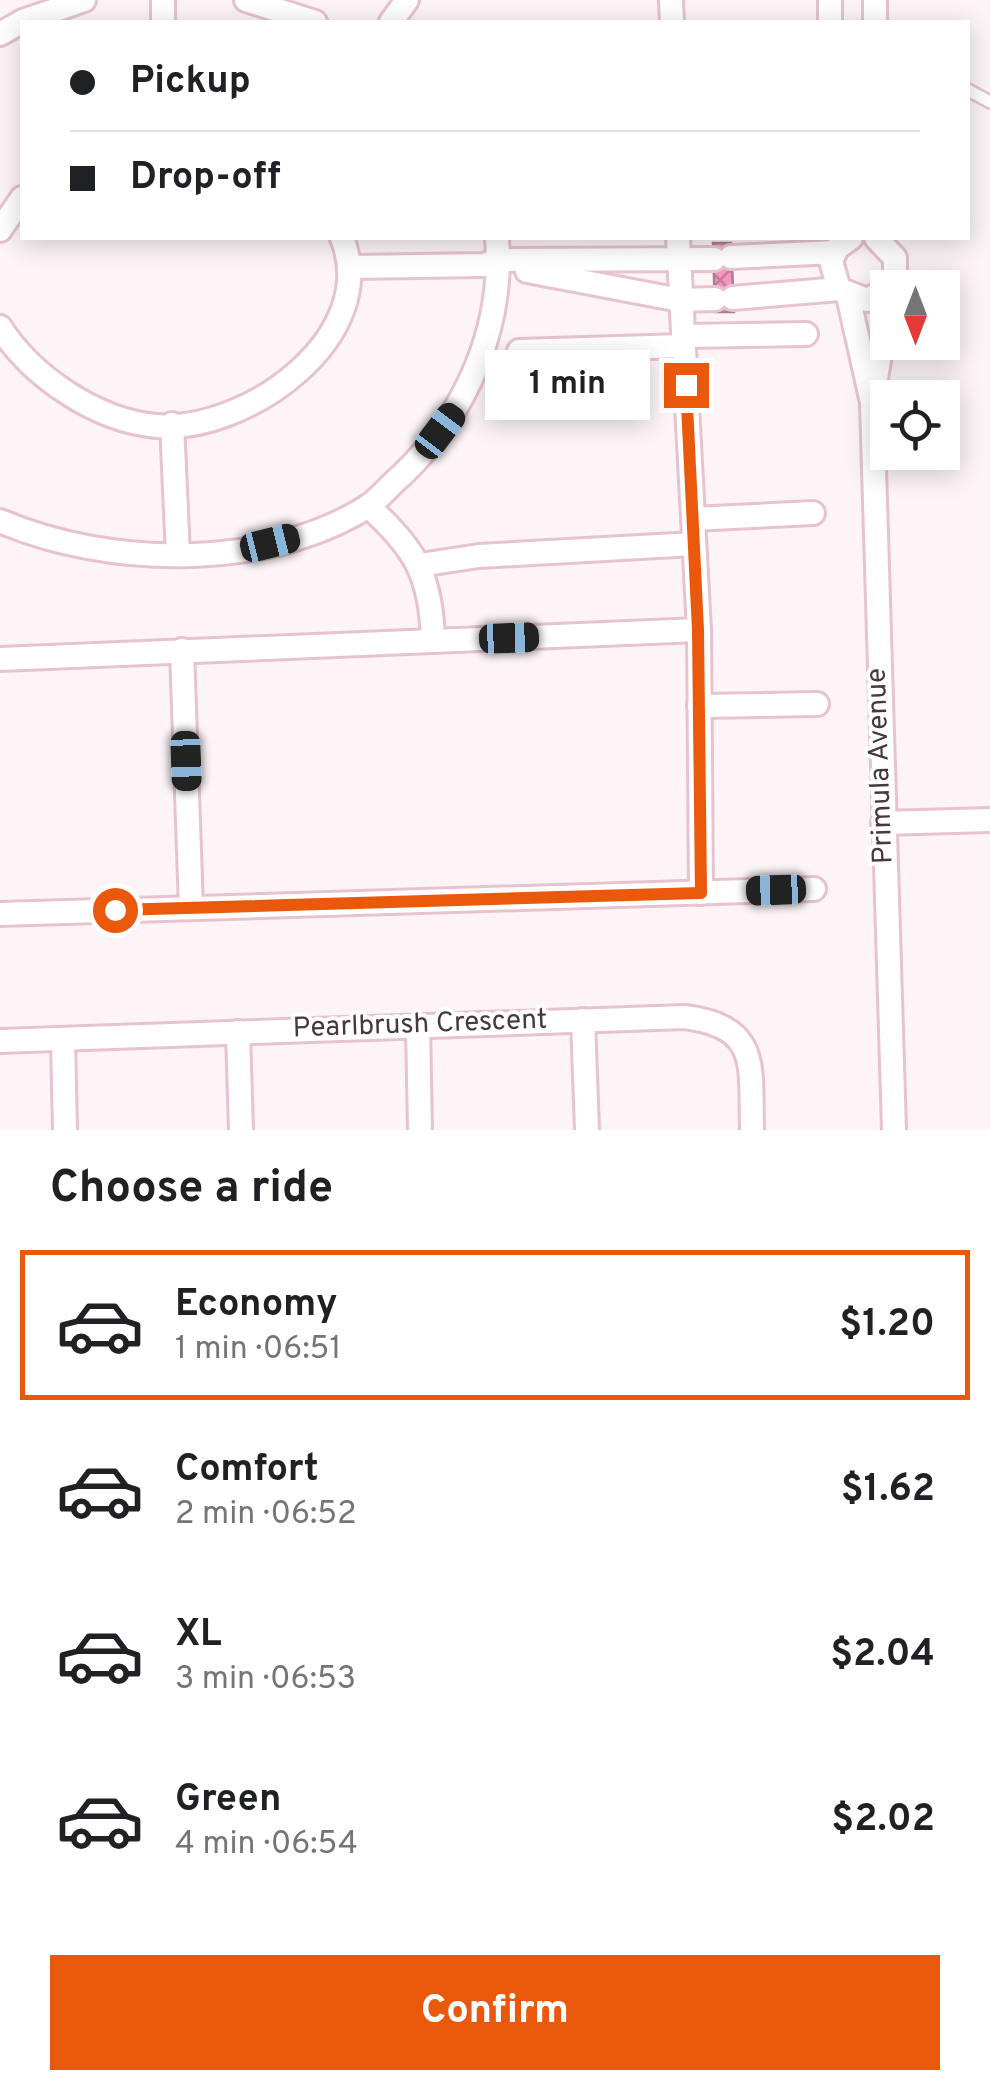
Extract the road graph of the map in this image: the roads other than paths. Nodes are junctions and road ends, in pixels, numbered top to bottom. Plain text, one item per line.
1 (84, 0) edge
2 (246, 0) edge
3 (407, 0) edge
4 (23, 20) edge
5 (309, 20) edge
6 (392, 20) edge
7 (20, 201) edge
8 (0, 230) edge
9 (343, 240) edge
10 (885, 241) edge
11 (840, 244) edge
12 (679, 248) edge
13 (494, 258) edge
14 (352, 267) junction
15 (895, 270) edge
16 (844, 292) junction
17 (870, 298) edge
18 (680, 300) junction
19 (0, 327) edge
20 (806, 334) dead end
21 (683, 341) junction
22 (518, 351) dead end
23 (870, 394) edge
24 (172, 424) junction
25 (874, 470) edge
26 (368, 506) junction
27 (813, 514) dead end
28 (693, 519) junction
29 (0, 521) edge
30 (694, 544) junction
31 (178, 554) junction
32 (420, 565) junction
33 (698, 630) junction
34 (433, 641) junction
35 (182, 650) junction
36 (0, 659) edge
37 (817, 704) dead end
38 (700, 706) junction
39 (990, 820) edge
40 (883, 823) junction
41 (814, 889) dead end
42 (701, 893) junction
43 (191, 908) junction
44 (0, 914) edge
45 (583, 1020) junction
46 (418, 1026) junction
47 (238, 1032) junction
48 (63, 1039) junction
49 (0, 1041) edge
50 (65, 1130) edge
51 (241, 1130) edge
52 (420, 1130) edge
53 (587, 1130) edge
54 (752, 1130) edge
55 (894, 1130) edge

1 - 4 street
2 - 5 street
3 - 6 street
7 - 8 street
9 - 14 street
10 - 15 street
11 - 12 street
11 - 16 street, Primula Avenue
12 - 13 street
12 - 18 street
13 - 14 street
13 - 18 street
13 - 26 street
14 - 24 street
16 - 17 street
16 - 18 street
16 - 23 street, Primula Avenue
18 - 21 street
19 - 24 street
20 - 21 street
21 - 22 street
21 - 28 street
24 - 31 street
25 - 40 street, Primula Avenue
26 - 31 street
26 - 32 street
27 - 28 street
28 - 30 street
29 - 31 street
30 - 32 street
30 - 33 street
32 - 34 street
33 - 34 street
33 - 38 street
34 - 35 street
35 - 36 street
35 - 43 street
37 - 38 street
38 - 42 street
39 - 40 street
40 - 55 street, Primula Avenue
41 - 42 street
42 - 43 street
43 - 44 street
45 - 46 street, Pearlbrush Crescent
45 - 53 street
45 - 54 street, Pearlbrush Crescent
46 - 47 street, Pearlbrush Crescent
46 - 52 street
47 - 48 street, Pearlbrush Crescent
47 - 51 street
48 - 49 street, Pearlbrush Crescent
48 - 50 street

